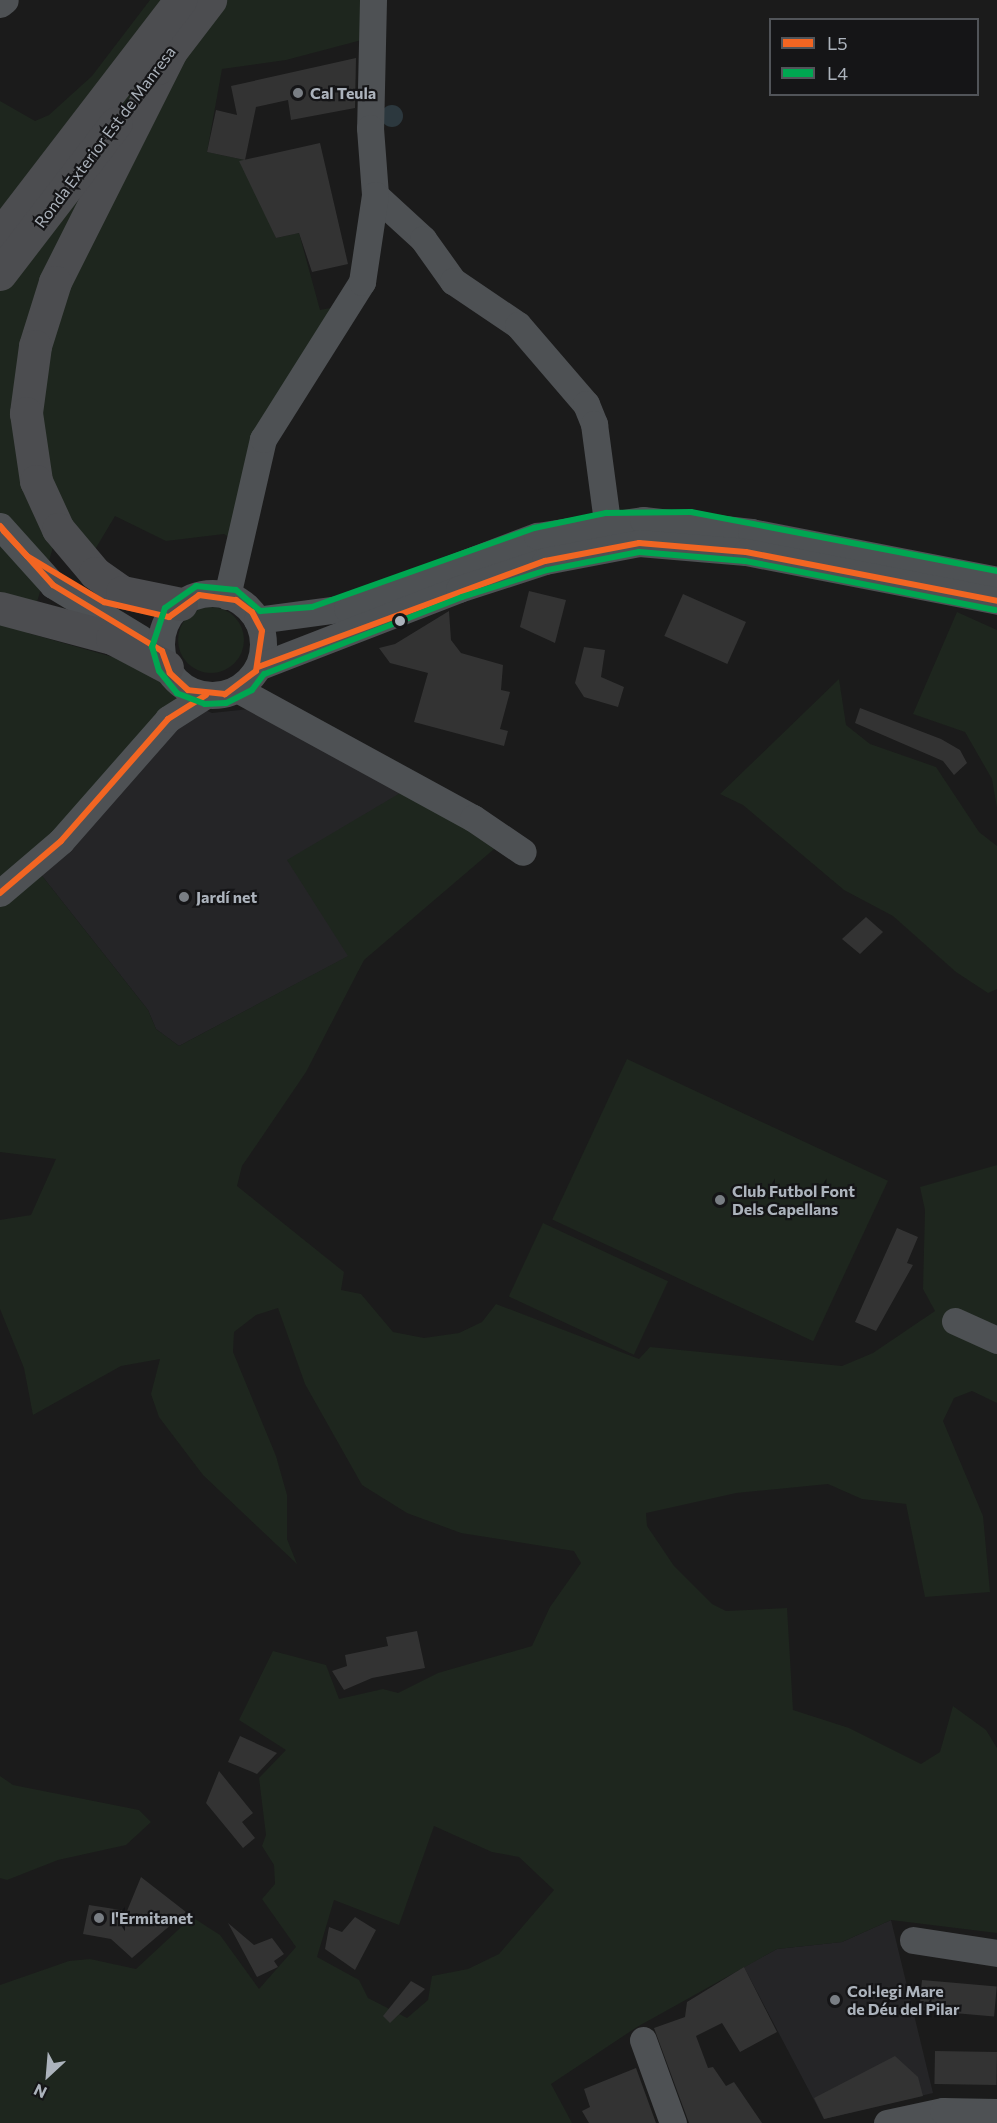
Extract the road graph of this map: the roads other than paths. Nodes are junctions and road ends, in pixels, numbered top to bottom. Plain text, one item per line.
1 (5, 0) edge
2 (180, 0) edge
3 (210, 0) edge
4 (373, 0) edge
5 (0, 4) edge
6 (171, 51) junction
7 (375, 195) junction
8 (0, 235) edge
9 (0, 274) edge
10 (607, 522) junction
11 (0, 526) edge
12 (27, 556) junction
13 (997, 580) edge
14 (227, 596) junction
15 (997, 601) edge
16 (0, 608) edge
17 (175, 610) junction
18 (257, 620) junction
19 (164, 659) junction
20 (258, 667) junction
21 (237, 689) junction
22 (206, 695) junction
23 (523, 852) dead end
24 (0, 893) edge
25 (955, 1321) dead end
26 (997, 1340) edge
27 (913, 1940) dead end
28 (997, 1953) edge
29 (643, 2040) dead end
30 (997, 2112) edge
31 (673, 2123) edge
32 (887, 2123) edge

1 - 5 street
2 - 8 highway, Ronda Exterior Est de Manresa
3 - 6 highway, Ronda Exterior Est de Manresa
4 - 7 street
6 - 9 highway, Ronda Exterior Est de Manresa
6 - 17 highway
7 - 10 street
7 - 14 street
10 - 13 street
10 - 18 street
11 - 12 street
12 - 17 street
12 - 19 street
14 - 17 street
14 - 18 street
15 - 20 street
16 - 19 highway
17 - 19 street
18 - 20 street
19 - 22 street
20 - 21 street
21 - 22 street
21 - 23 street
22 - 24 street
25 - 26 street
27 - 28 street
29 - 31 street
30 - 32 street

